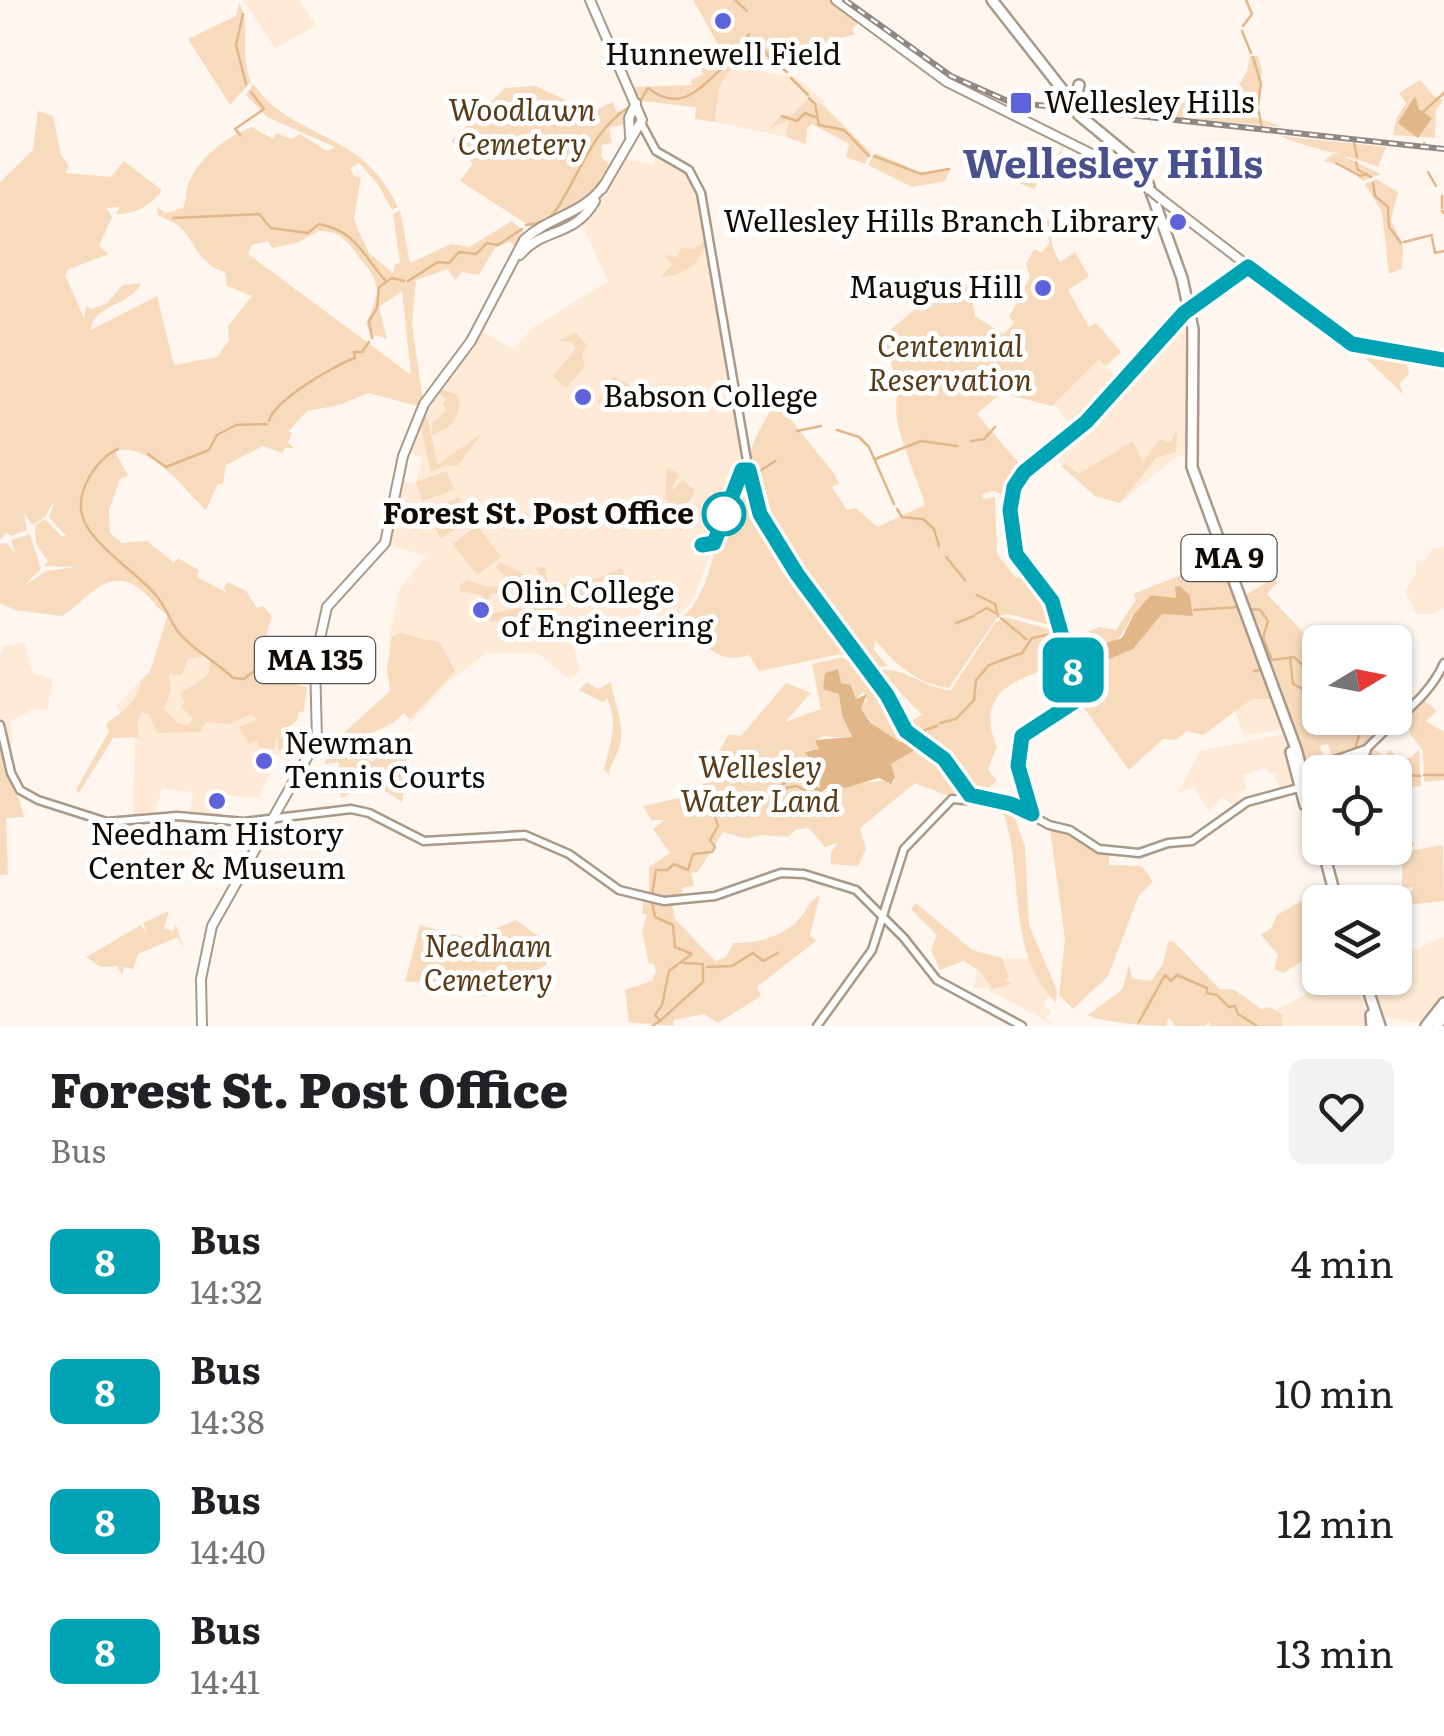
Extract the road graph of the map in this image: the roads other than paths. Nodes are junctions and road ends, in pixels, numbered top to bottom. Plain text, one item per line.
1 (590, 0) edge
2 (836, 0) edge
3 (990, 0) edge
4 (1079, 85) dead end
5 (1071, 103) junction
6 (636, 118) junction
7 (604, 185) junction
8 (542, 227) junction
9 (546, 237) junction
10 (528, 242) junction
11 (1194, 314) junction
12 (1199, 349) dead end
13 (1444, 360) edge
14 (1208, 494) dead end
15 (1224, 542) junction
16 (1444, 663) edge
17 (1282, 712) junction
18 (0, 725) edge
19 (1361, 754) joint
20 (1358, 755) edge
21 (1302, 759) edge
22 (1302, 769) edge
23 (1302, 770) edge
24 (1302, 787) edge
25 (977, 798) junction
26 (277, 809) junction
27 (283, 818) junction
28 (272, 820) junction
29 (1043, 822) junction
30 (1049, 832) dead end
31 (886, 918) junction
32 (1366, 995) edge
33 (1444, 1004) edge
34 (1444, 1015) edge
35 (1374, 1023) edge
36 (202, 1026) edge
37 (817, 1026) edge
38 (1022, 1026) edge
39 (1426, 1026) edge
40 (1437, 1026) edge

1 - 6 main road
2 - 13 main road, bridge
3 - 5 highway, MA 9
4 - 5 highway
5 - 11 highway, MA 9
5 - 17 highway, MA 9
6 - 7 main road, MA 135
6 - 25 main road
7 - 8 main road, MA 135
7 - 9 main road, MA 135
8 - 9 main road
8 - 10 main road, MA 135
9 - 10 main road, MA 135
10 - 26 main road, MA 135
11 - 12 highway
11 - 15 highway, MA 9
14 - 15 highway
15 - 21 highway, MA 9
16 - 19 main road
17 - 22 highway
17 - 23 highway, MA 9
18 - 28 main road
19 - 20 highway
24 - 29 main road
25 - 29 main road
25 - 31 main road
26 - 27 main road
26 - 28 main road, MA 135
27 - 28 main road
27 - 31 main road
28 - 36 main road, MA 135
29 - 30 main road
31 - 37 main road
31 - 38 main road
32 - 35 highway
33 - 39 highway
34 - 40 highway

